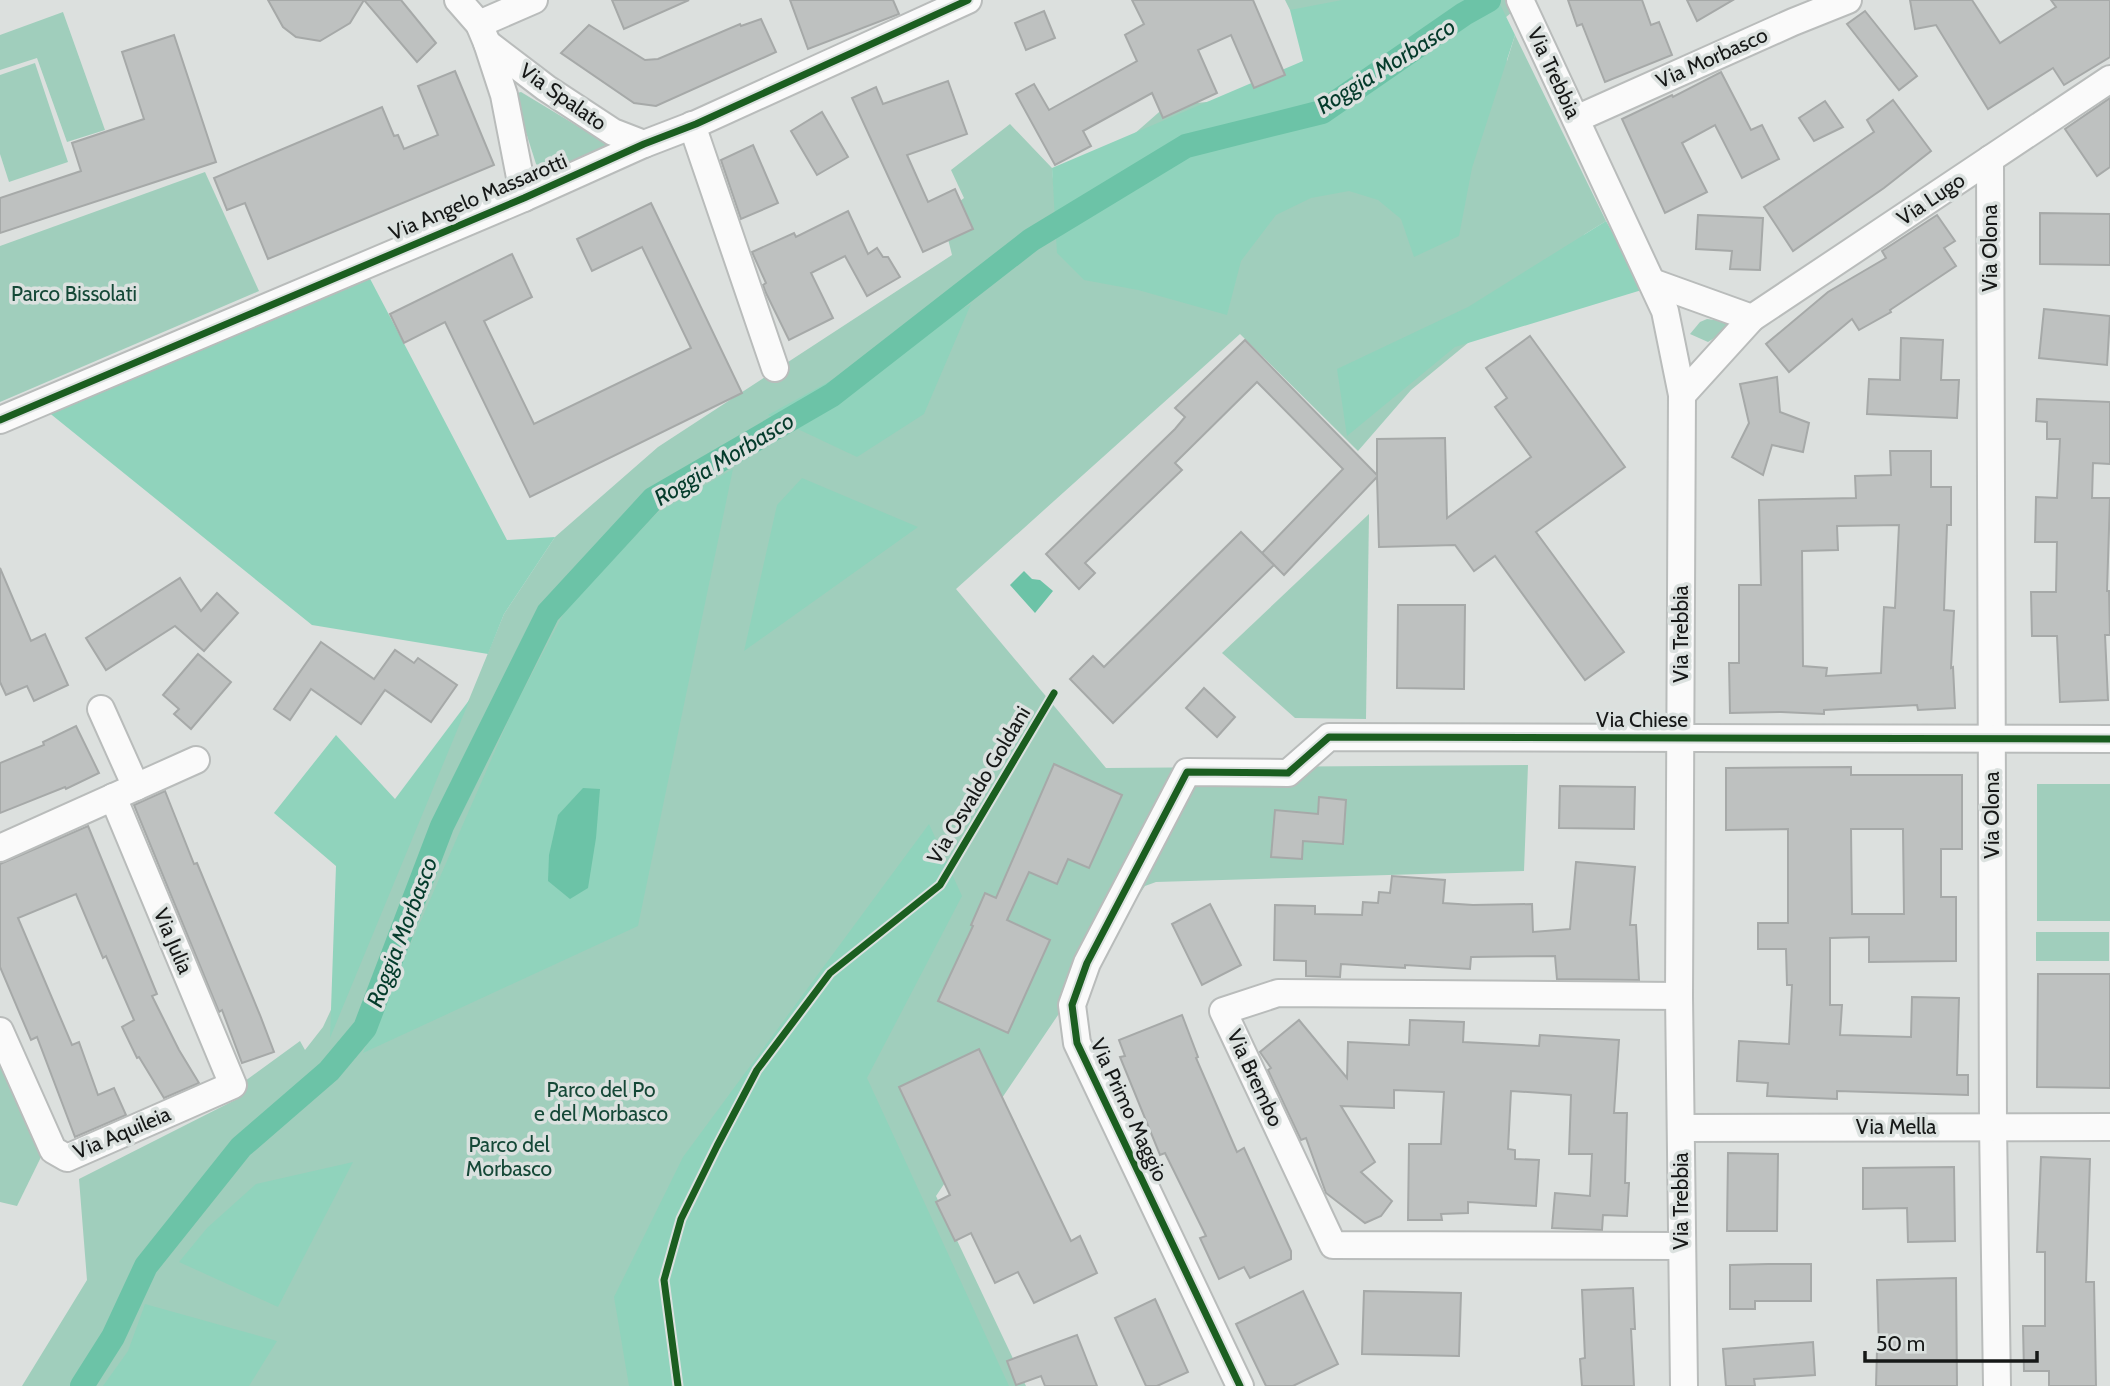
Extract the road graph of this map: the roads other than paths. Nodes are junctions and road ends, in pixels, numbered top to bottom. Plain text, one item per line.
1 (458, 0) edge
2 (534, 0) edge
3 (968, 0) edge
4 (1848, 0) edge
5 (1526, 12) edge
6 (483, 34) junction
7 (2110, 79) edge
8 (1576, 119) junction
9 (692, 125) junction
10 (644, 144) junction
11 (1990, 159) junction
12 (524, 198) junction
13 (1651, 282) junction
14 (1752, 318) junction
15 (775, 368) dead end
16 (1682, 395) junction
17 (0, 420) edge
18 (101, 709) dead end
19 (1680, 738) junction
20 (1992, 739) junction
21 (2110, 740) edge
22 (195, 760) dead end
23 (1187, 772) joint
24 (125, 792) junction
25 (0, 848) edge
26 (1679, 996) junction
27 (0, 1031) edge
28 (233, 1085) joint
29 (1993, 1126) junction
30 (2110, 1127) edge
31 (1681, 1128) junction
32 (1681, 1246) junction
33 (1240, 1386) edge
34 (1684, 1386) edge
35 (1997, 1386) edge

1 - 6 street, Via Spalato
2 - 6 street
3 - 9 street, Via Angelo Massarotti
4 - 8 street, Via Morbasco
5 - 8 street, Via Trebbia
6 - 10 street, Via Spalato
6 - 12 street, Via Spalato
7 - 11 street, Via Lugo
8 - 13 street, Via Trebbia
9 - 10 street, Via Angelo Massarotti
9 - 15 street
10 - 12 street, Via Angelo Massarotti
11 - 14 street, Via Lugo
11 - 20 street, Via Olona
12 - 17 street, Via Angelo Massarotti
13 - 14 street
13 - 16 street, Via Trebbia
14 - 16 street, Via Lugo
16 - 19 street, Via Trebbia
18 - 24 street, Via Julia
19 - 20 street, Via Chiese
19 - 23 street, Via Chiese
19 - 26 street, Via Trebbia
20 - 21 street, Via Chiese
20 - 29 street, Via Olona
22 - 24 street
23 - 33 street, Via Primo Maggio
24 - 25 street
24 - 28 street, Via Julia
26 - 31 street, Via Trebbia
26 - 32 street, Via Brembo
27 - 28 street, Via Aquileia
29 - 30 street, Via Mella
29 - 31 street, Via Mella
29 - 35 street, Via Olona
31 - 32 street, Via Trebbia
32 - 34 street, Via Trebbia

